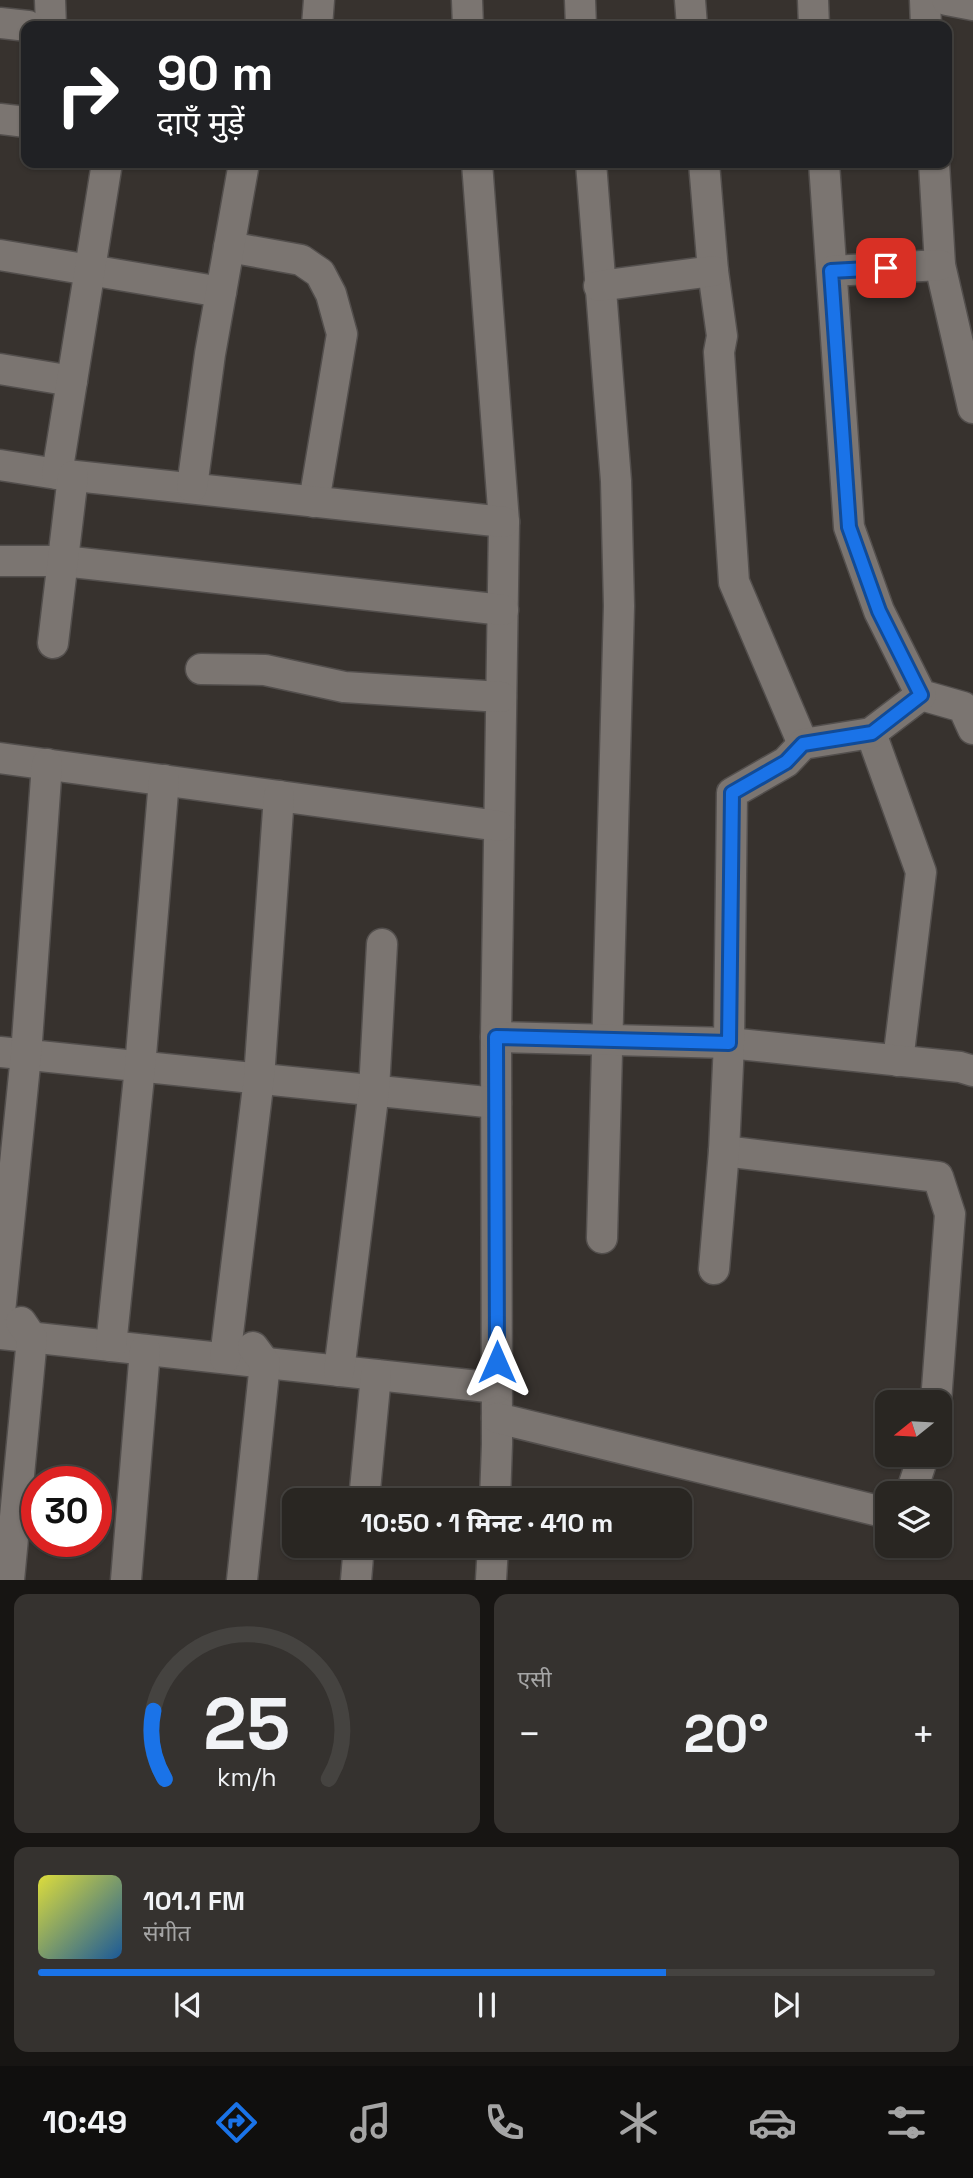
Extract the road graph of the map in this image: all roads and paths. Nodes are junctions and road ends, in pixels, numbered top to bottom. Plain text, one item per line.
1 (50, 0) edge
2 (319, 0) edge
3 (467, 0) edge
4 (580, 0) edge
5 (690, 0) edge
6 (813, 0) edge
7 (925, 0) edge
8 (947, 0) edge
9 (973, 5) edge
10 (51, 21) edge
11 (317, 21) edge
12 (468, 21) edge
13 (581, 21) edge
14 (692, 21) edge
15 (814, 21) edge
16 (926, 21) edge
17 (0, 23) edge
18 (21, 25) edge
19 (0, 119) edge
20 (21, 121) edge
21 (106, 168) edge
22 (243, 168) edge
23 (477, 168) edge
24 (591, 168) edge
25 (704, 168) edge
26 (824, 168) edge
27 (934, 168) edge
28 (229, 247) junction
29 (0, 255) edge
30 (940, 265) junction
31 (90, 270) junction
32 (713, 271) junction
33 (831, 271) junction
34 (599, 286) junction
35 (221, 292) junction
36 (0, 369) edge
37 (72, 381) junction
38 (973, 408) edge
39 (0, 465) edge
40 (65, 475) junction
41 (192, 487) junction
42 (314, 502) junction
43 (504, 522) junction
44 (0, 561) edge
45 (63, 561) junction
46 (503, 610) junction
47 (53, 643) dead end
48 (201, 669) dead end
49 (921, 695) junction
50 (501, 697) junction
51 (973, 729) edge
52 (872, 733) junction
53 (803, 744) junction
54 (0, 758) edge
55 (47, 764) junction
56 (164, 780) junction
57 (279, 796) junction
58 (499, 826) junction
59 (382, 944) dead end
60 (496, 1037) junction
61 (607, 1040) junction
62 (729, 1043) junction
63 (13, 1053) edge
64 (898, 1061) junction
65 (140, 1067) junction
66 (973, 1071) edge
67 (259, 1079) junction
68 (374, 1090) junction
69 (496, 1103) junction
70 (724, 1151) junction
71 (601, 1238) dead end
72 (714, 1269) dead end
73 (1, 1303) edge
74 (230, 1316) junction
75 (0, 1334) edge
76 (32, 1338) junction
77 (111, 1346) junction
78 (145, 1350) junction
79 (225, 1359) junction
80 (265, 1363) junction
81 (339, 1371) junction
82 (376, 1375) junction
83 (497, 1388) junction
84 (937, 1390) edge
85 (497, 1418) junction
86 (365, 1488) edge
87 (495, 1488) edge
88 (875, 1510) edge
89 (358, 1558) edge
90 (492, 1558) edge
91 (9, 1580) edge
92 (125, 1580) edge
93 (242, 1580) edge
94 (356, 1580) edge
95 (491, 1580) edge

1 - 10 street
2 - 11 street
3 - 12 street
4 - 13 street
5 - 14 street
6 - 15 street
7 - 16 street
8 - 9 street
17 - 18 street
19 - 20 street
21 - 31 street
22 - 28 street
23 - 43 street
24 - 34 street
25 - 32 street
26 - 33 street
27 - 30 street
28 - 35 street
28 - 42 street
29 - 31 street
30 - 33 street
30 - 38 street
31 - 35 street
31 - 37 street
32 - 34 street
32 - 53 street
33 - 49 street
34 - 61 street
35 - 41 street
36 - 37 street
37 - 40 street
39 - 40 street
40 - 41 street
40 - 45 street
41 - 42 street
42 - 43 street
43 - 46 street
44 - 45 street
45 - 46 street
45 - 47 street
46 - 50 street
48 - 50 street
49 - 51 street
49 - 52 street
50 - 58 street
52 - 53 street
52 - 64 street
53 - 62 street
54 - 55 street
55 - 56 street
55 - 63 street
56 - 57 street
56 - 65 street
57 - 58 street
57 - 67 street
58 - 60 street
59 - 68 street
60 - 61 street
60 - 69 street
61 - 62 street
61 - 71 street
62 - 64 street
62 - 70 street
63 - 65 street
63 - 73 street
64 - 66 street
65 - 67 street
65 - 77 street
67 - 68 street
67 - 74 street
68 - 69 street
68 - 81 street
69 - 83 street
70 - 72 street
70 - 84 street
73 - 76 street
74 - 79 street
74 - 80 street
75 - 76 street
76 - 77 street
76 - 91 street
77 - 78 street
78 - 79 street
78 - 92 street
79 - 80 street
80 - 81 street
80 - 93 street
81 - 82 street
82 - 83 street
82 - 86 street
83 - 85 street
85 - 87 street
85 - 88 street
89 - 94 street
90 - 95 street

